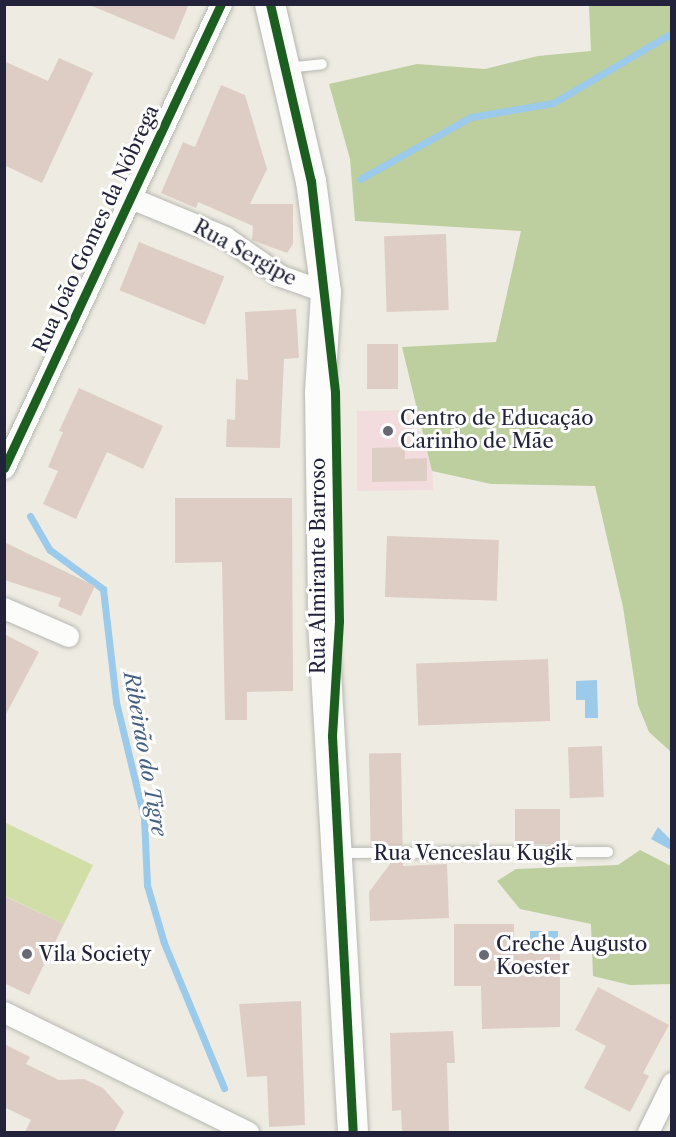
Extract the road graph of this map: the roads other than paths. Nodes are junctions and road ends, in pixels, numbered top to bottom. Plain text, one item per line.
1 (221, 4) edge
2 (270, 4) edge
3 (322, 64) dead end
4 (286, 68) junction
5 (131, 198) junction
6 (326, 292) junction
7 (4, 468) edge
8 (4, 608) edge
9 (68, 636) dead end
10 (608, 852) dead end
11 (339, 853) junction
12 (4, 1012) edge
13 (672, 1083) edge
14 (248, 1132) edge
15 (353, 1132) edge
16 (648, 1132) edge

1 - 5 street, Rua João Gomes da Nóbrega
2 - 4 main road, Rua Almirante Barroso
3 - 4 lane
4 - 6 main road, Rua Almirante Barroso
5 - 6 street, Rua Sergipe
5 - 7 street, Rua João Gomes da Nóbrega
6 - 11 main road, Rua Almirante Barroso
8 - 9 street
10 - 11 lane, Rua Venceslau Kugik
11 - 15 main road, Rua Almirante Barroso
12 - 14 street
13 - 16 street

